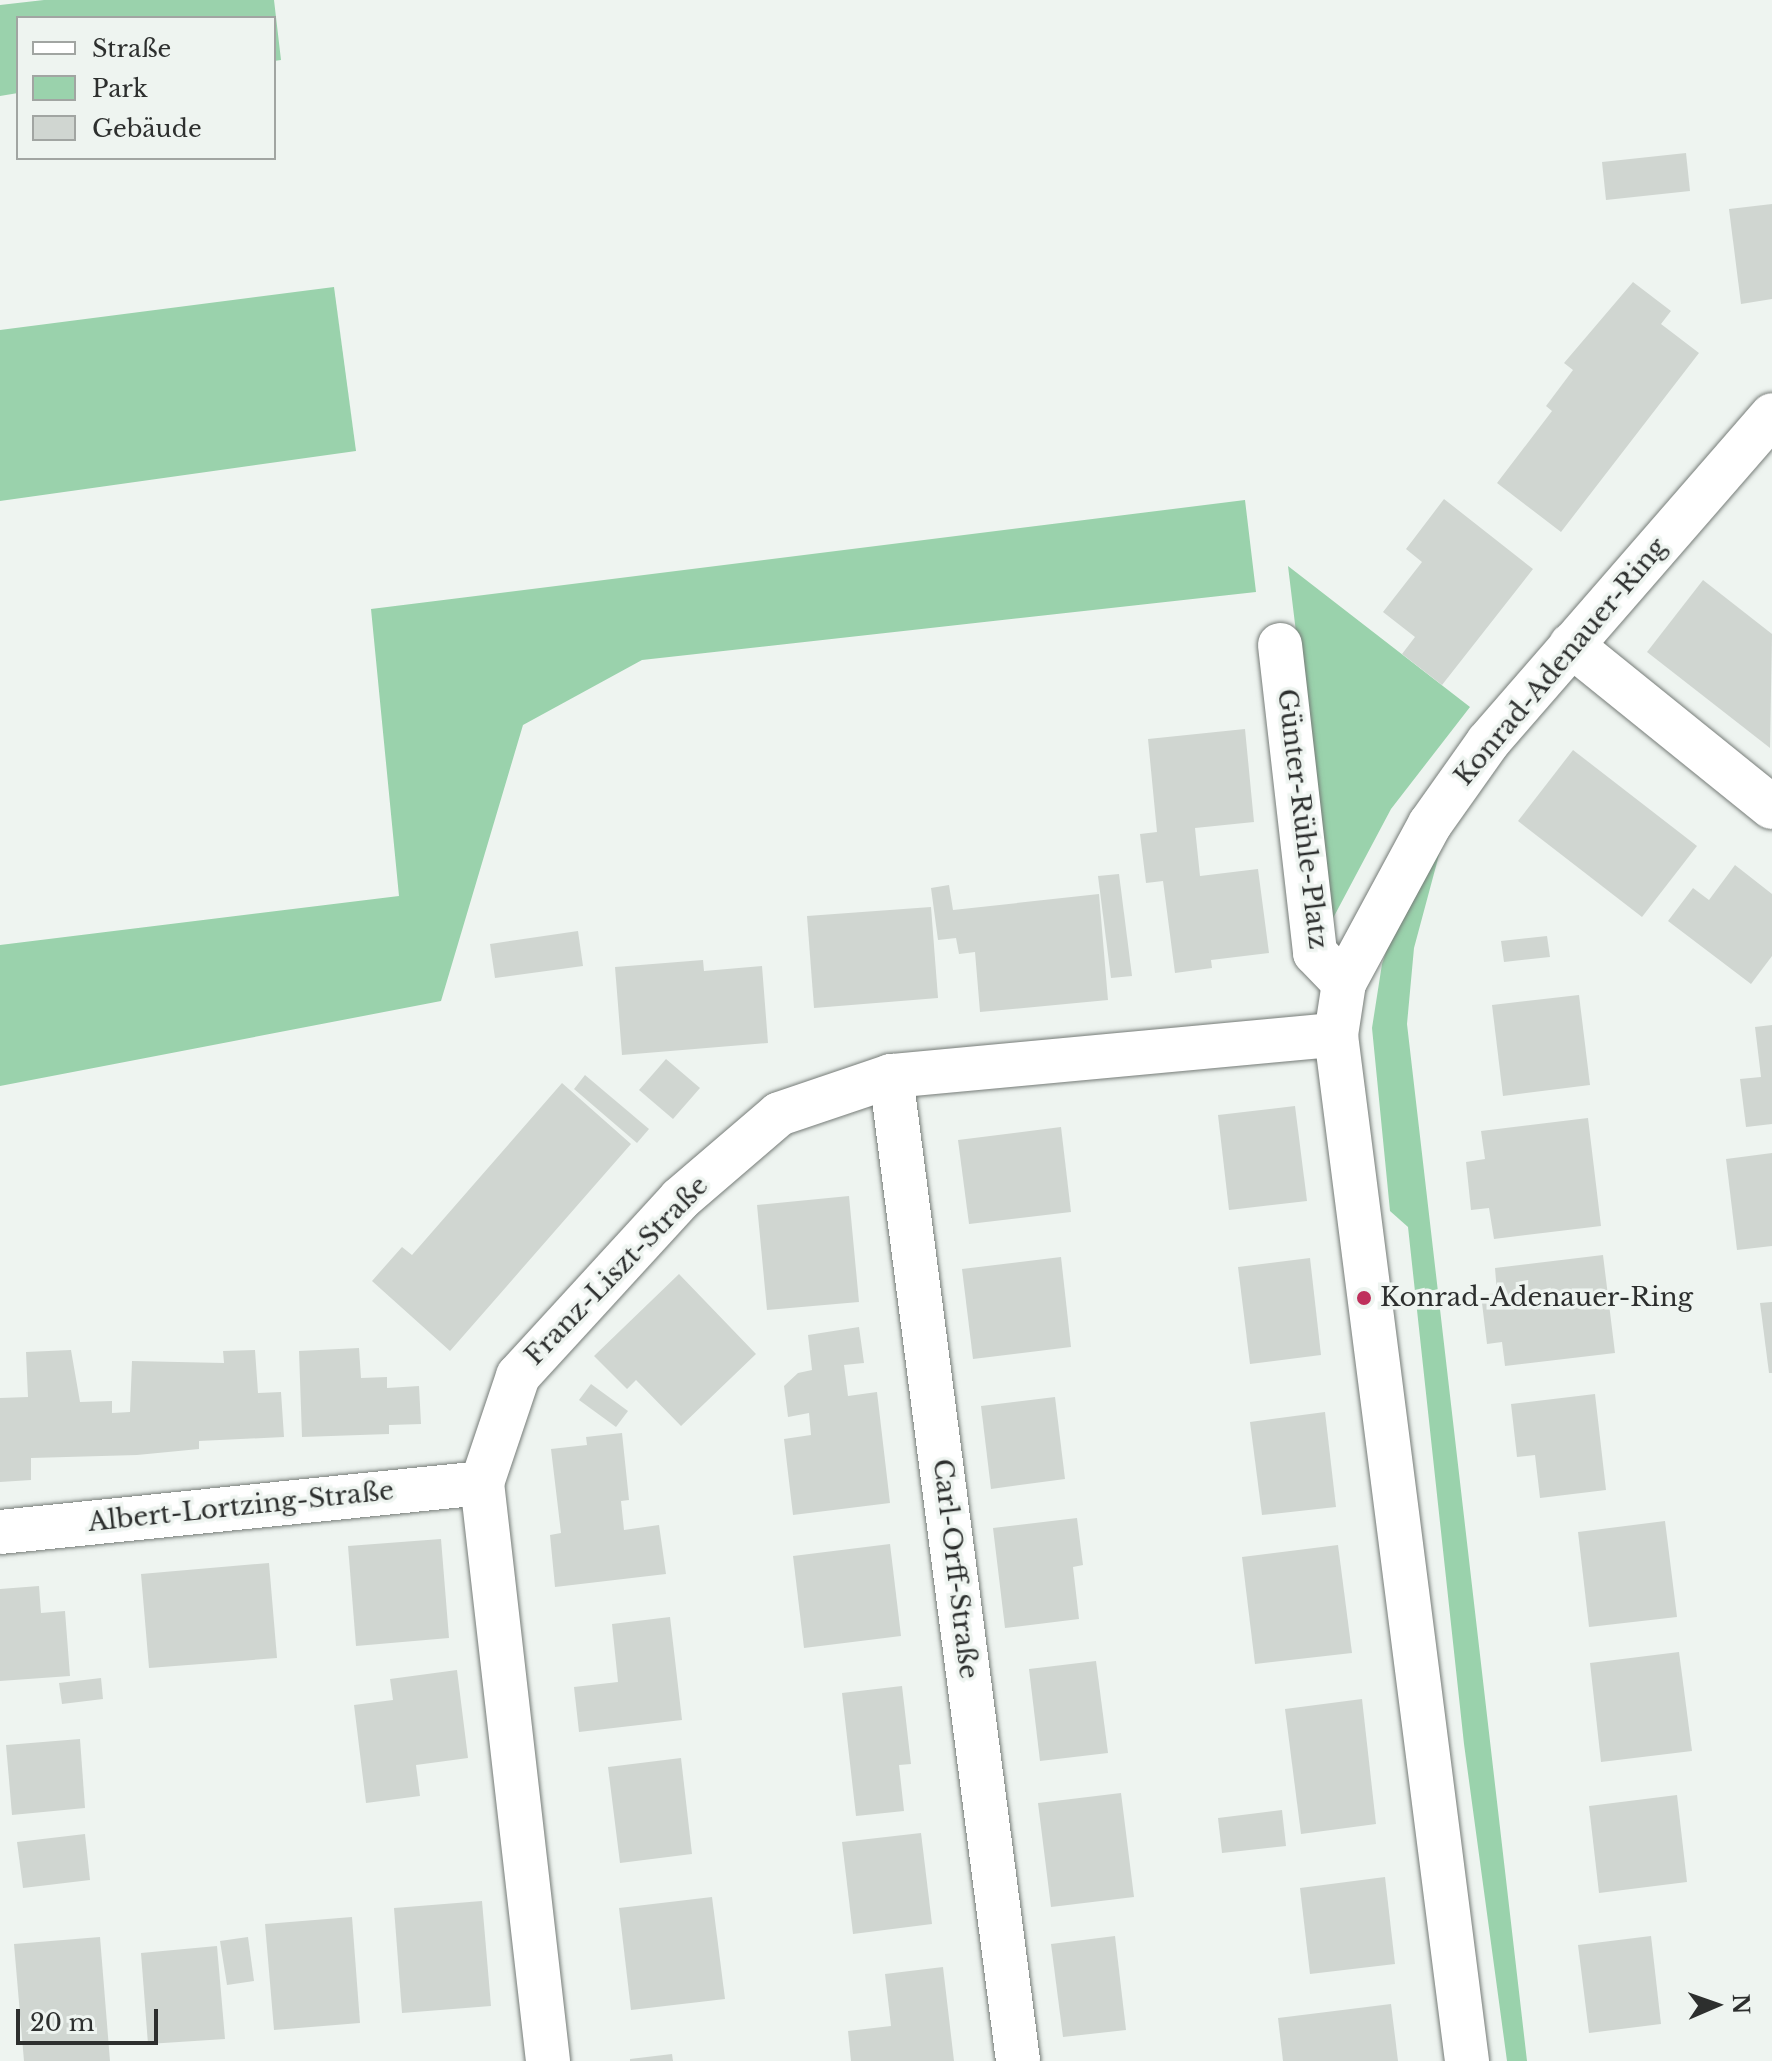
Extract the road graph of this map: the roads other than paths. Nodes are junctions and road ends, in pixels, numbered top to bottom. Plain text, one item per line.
1 (1772, 415) edge
2 (1280, 645) dead end
3 (1571, 645) junction
4 (1772, 807) edge
5 (1344, 983) junction
6 (1336, 1035) junction
7 (891, 1076) junction
8 (482, 1483) junction
9 (0, 1532) edge
10 (548, 2061) edge
11 (1018, 2061) edge
12 (1467, 2061) edge

1 - 3 street, Konrad-Adenauer-Ring
2 - 5 street, Günter-Rühle-Platz
3 - 4 street
3 - 5 street, Konrad-Adenauer-Ring
5 - 6 street, Konrad-Adenauer-Ring
6 - 7 street, Franz-Liszt-Straße
6 - 12 street, Konrad-Adenauer-Ring
7 - 8 street, Franz-Liszt-Straße
7 - 11 street, Carl-Orff-Straße
8 - 9 street, Albert-Lortzing-Straße
8 - 10 street, Franz-Liszt-Straße

